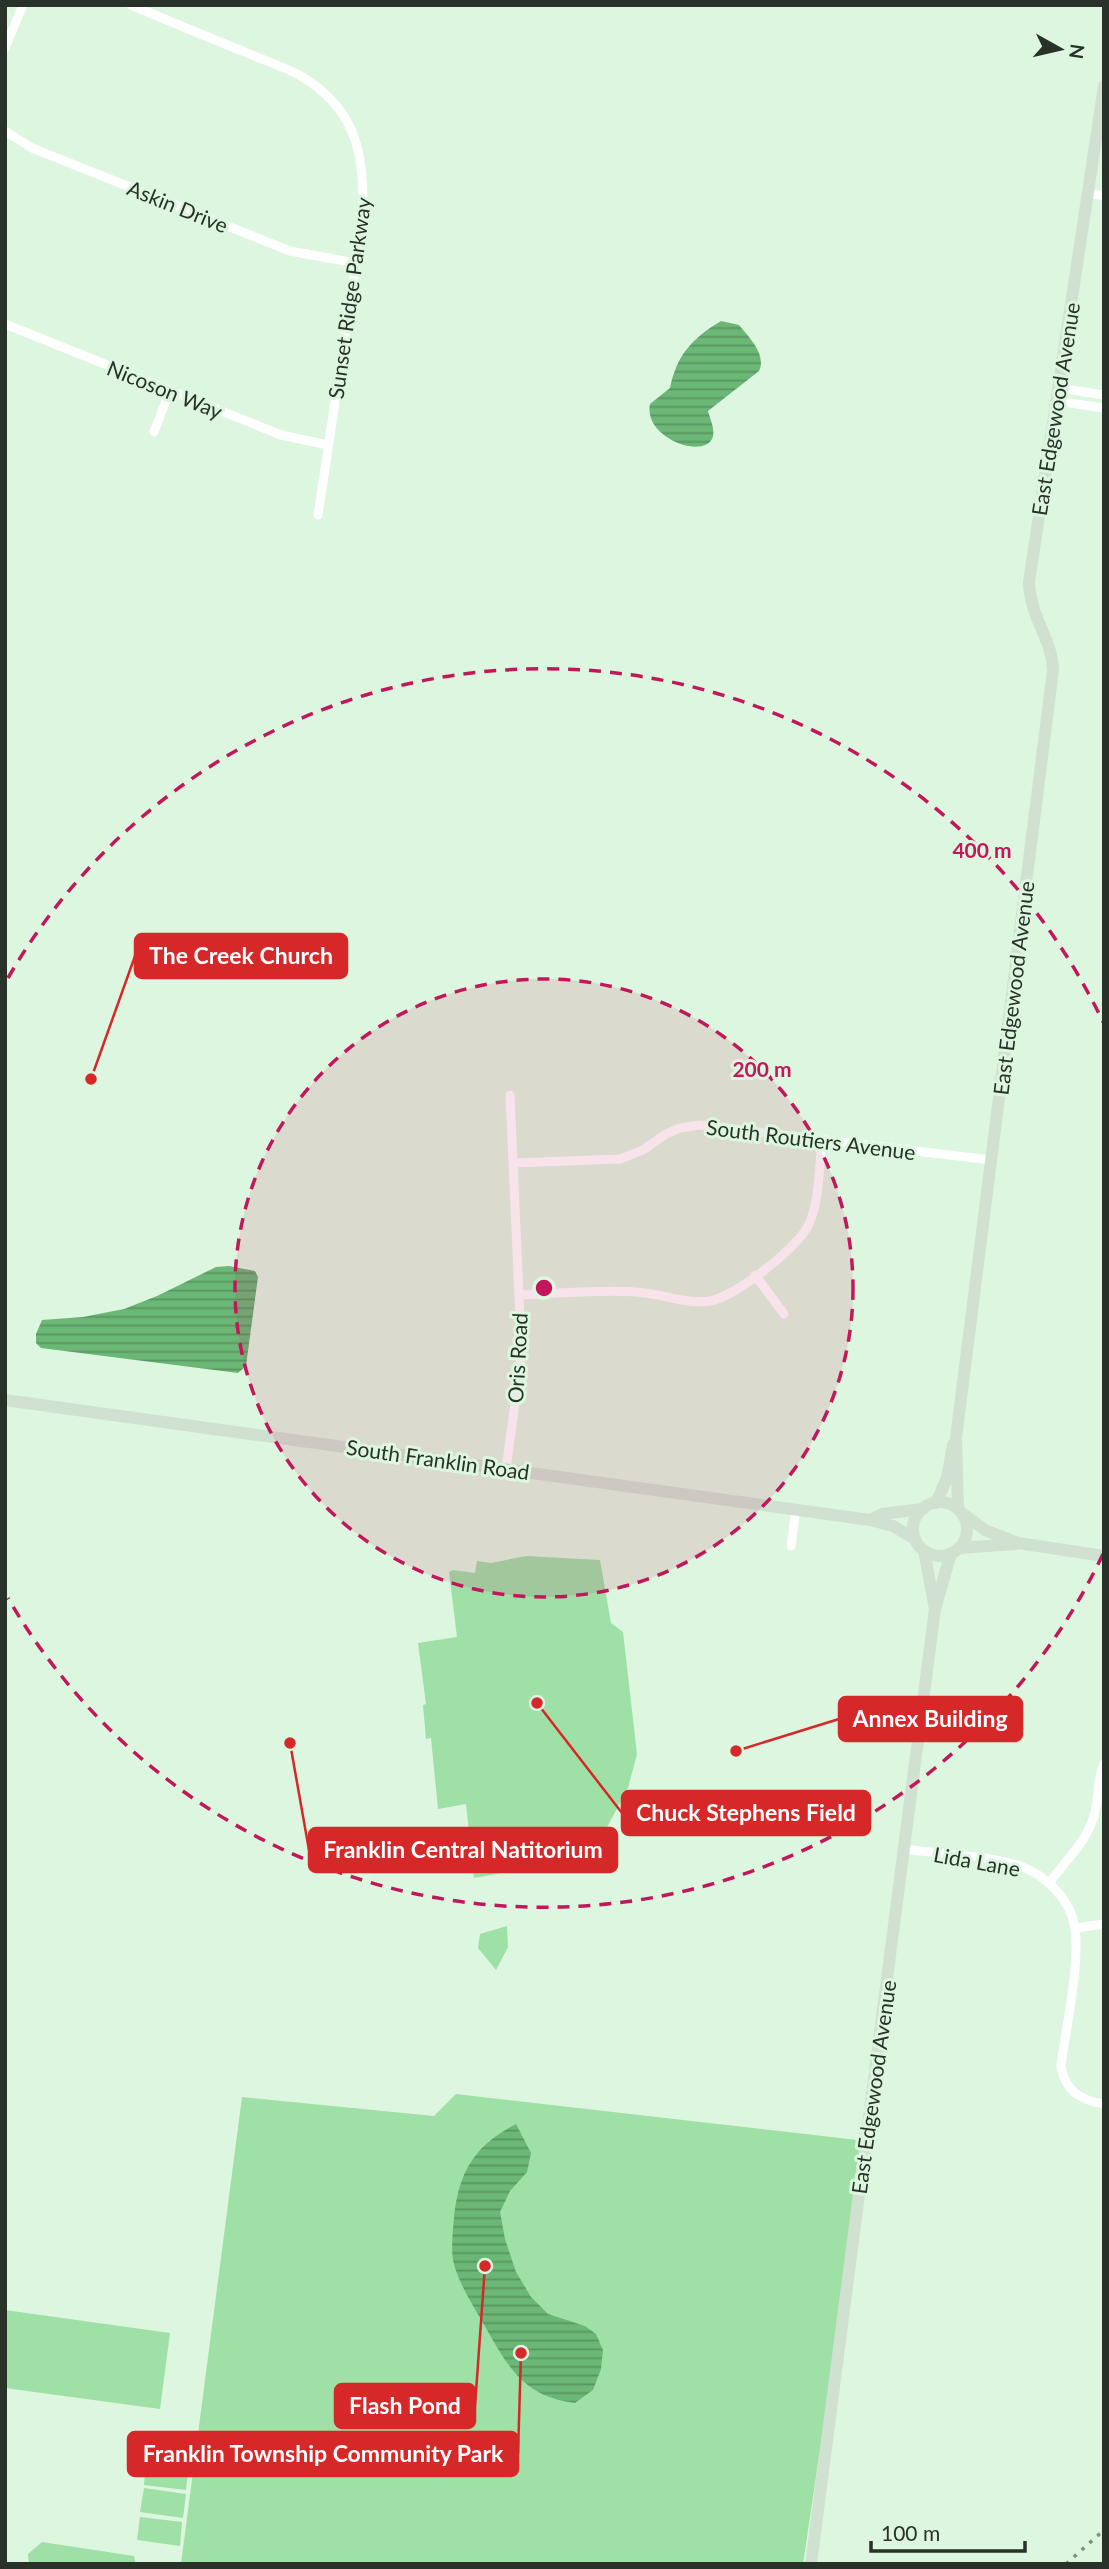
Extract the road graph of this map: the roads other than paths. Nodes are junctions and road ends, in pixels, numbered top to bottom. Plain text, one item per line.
1 (23, 5) edge
2 (131, 5) edge
3 (5, 48) edge
4 (1104, 86) edge
5 (5, 131) edge
6 (1097, 174) edge
7 (1088, 193) junction
8 (1104, 195) edge
9 (356, 263) junction
10 (5, 324) edge
11 (170, 390) junction
12 (1104, 394) edge
13 (1058, 395) junction
14 (1104, 408) edge
15 (154, 432) dead end
16 (328, 445) junction
17 (318, 515) dead end
18 (510, 1095) dead end
19 (822, 1140) junction
20 (991, 1160) junction
21 (513, 1163) junction
22 (755, 1275) junction
23 (519, 1295) junction
24 (784, 1314) dead end
25 (5, 1399) edge
26 (956, 1438) junction
27 (506, 1469) junction
28 (936, 1503) junction
29 (796, 1509) junction
30 (923, 1509) junction
31 (960, 1511) junction
32 (870, 1520) junction
33 (915, 1539) junction
34 (1018, 1543) junction
35 (791, 1546) dead end
36 (924, 1550) junction
37 (955, 1551) junction
38 (1104, 1556) edge
39 (935, 1609) junction
40 (1104, 1764) edge
41 (904, 1849) junction
42 (1049, 1883) junction
43 (1104, 1924) edge
44 (1075, 1928) junction
45 (1104, 2104) edge
46 (811, 2564) edge

1 - 3 street
2 - 9 street, Sunset Ridge Parkway
4 - 6 main road, East Edgewood Avenue
5 - 9 street, Askin Drive
6 - 7 main road, East Edgewood Avenue
7 - 8 street
7 - 13 main road, East Edgewood Avenue
9 - 16 street, Sunset Ridge Parkway
10 - 11 street, Nicoson Way
11 - 15 street
11 - 16 street, Nicoson Way
12 - 13 street
13 - 14 street
13 - 20 main road, East Edgewood Avenue
16 - 17 street, Sunset Ridge Parkway
18 - 21 street, Oris Road
19 - 20 street, South Routiers Avenue
19 - 21 street, South Routiers Avenue
19 - 22 street
20 - 26 main road, East Edgewood Avenue
21 - 23 street, Oris Road
22 - 23 street
22 - 24 street
23 - 27 street, Oris Road
25 - 27 main road, South Franklin Road
26 - 28 main road
26 - 31 main road
27 - 29 main road, South Franklin Road
28 - 30 main road
28 - 31 main road
29 - 32 main road, South Franklin Road
29 - 35 street
30 - 32 main road, South Franklin Road
30 - 33 main road
31 - 34 main road
31 - 37 main road
32 - 33 main road, South Franklin Road
33 - 36 main road
34 - 37 main road
34 - 38 main road
36 - 37 main road
36 - 39 main road
37 - 39 main road
39 - 41 main road, East Edgewood Avenue
40 - 42 street
41 - 42 street, Lida Lane
41 - 46 main road, East Edgewood Avenue
42 - 44 street, Lida Lane
43 - 44 street
44 - 45 street

